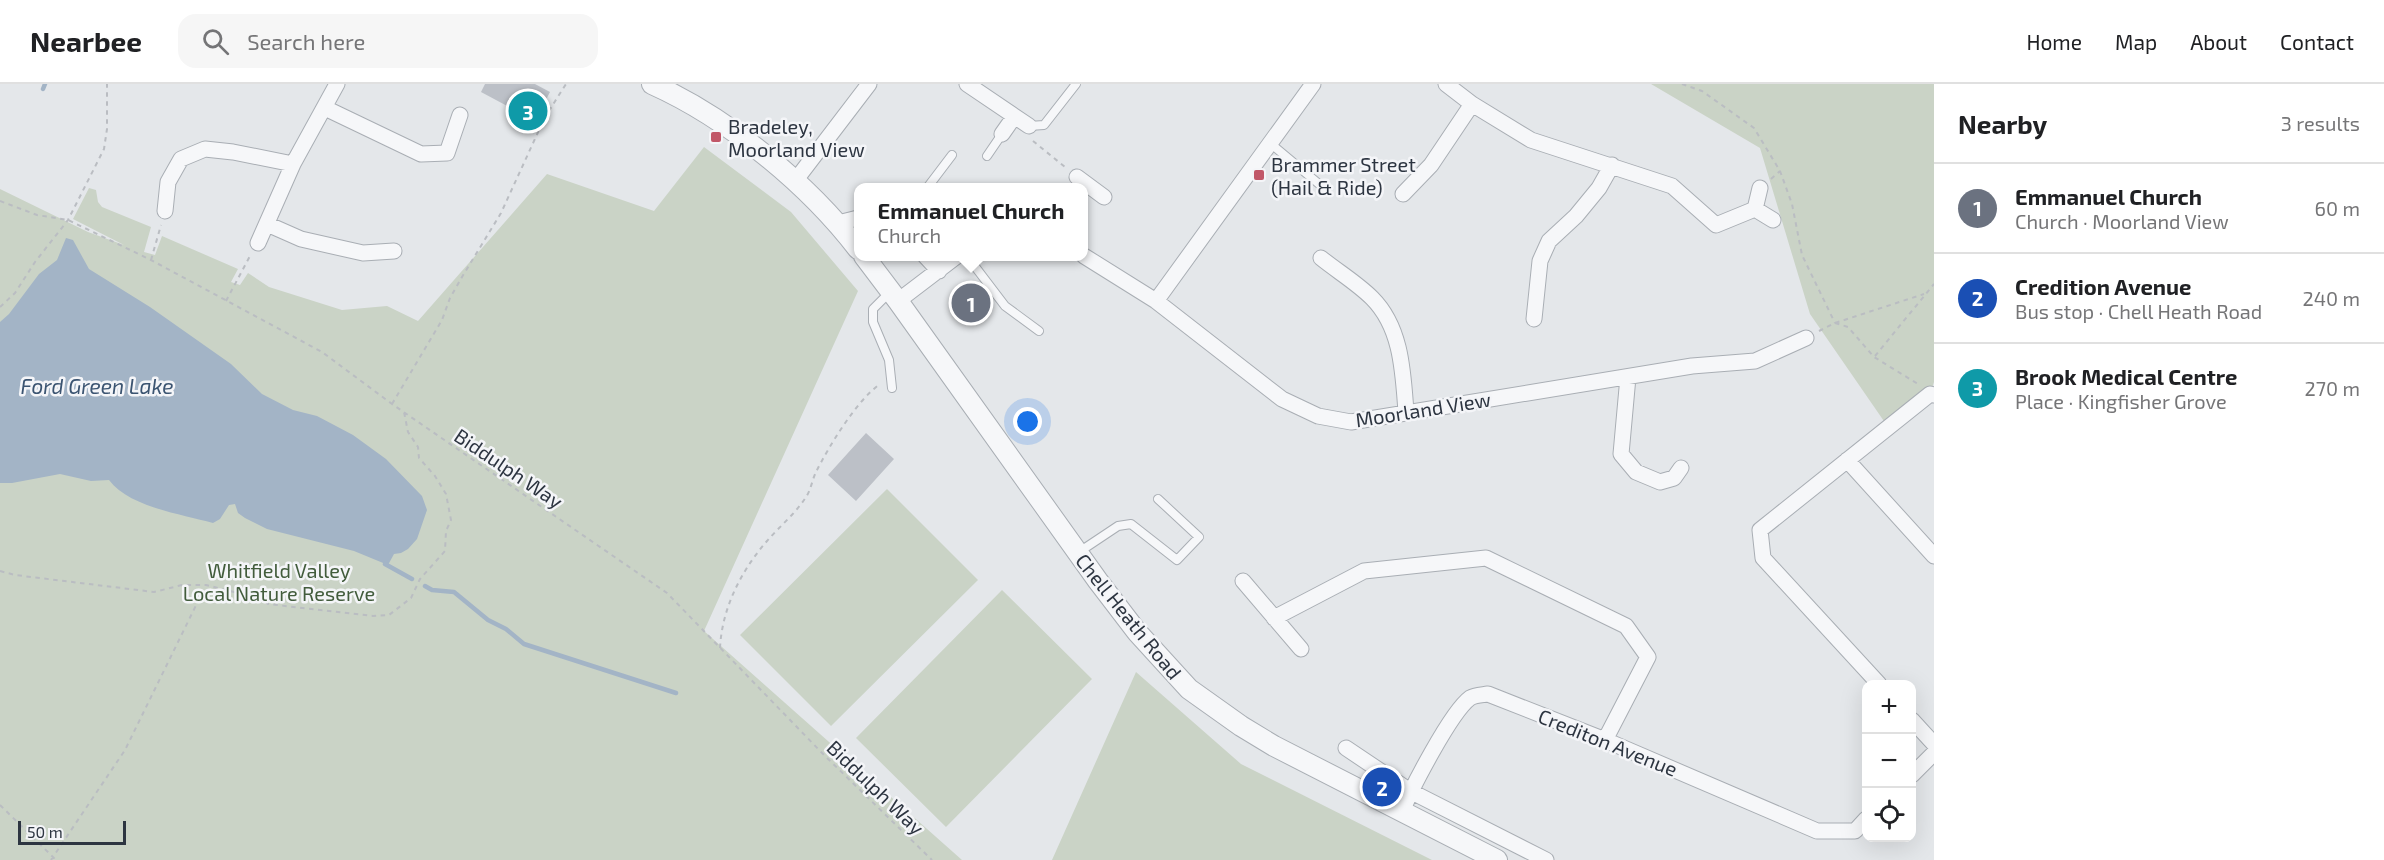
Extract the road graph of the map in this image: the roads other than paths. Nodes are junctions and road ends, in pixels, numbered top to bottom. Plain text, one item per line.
1 (337, 84) edge
2 (652, 84) edge
3 (868, 84) edge
4 (967, 84) edge
5 (1076, 84) edge
6 (1312, 84) edge
7 (1446, 84) edge
8 (1472, 104) junction
9 (325, 108) junction
10 (460, 115) dead end
11 (1014, 117) junction
12 (1029, 126) joint
13 (1002, 134) joint
14 (1270, 143) junction
15 (952, 154) dead end
16 (987, 156) dead end
17 (293, 164) junction
18 (1612, 165) junction
19 (1077, 177) road end
20 (795, 181) junction
21 (931, 183) edge
22 (1081, 183) edge
23 (1319, 184) dead end
24 (1760, 188) dead end
25 (1088, 192) edge
26 (1404, 194) dead end
27 (1104, 198) dead end
28 (1755, 209) junction
29 (165, 211) road end
30 (854, 219) edge
31 (1773, 220) dead end
32 (267, 224) junction
33 (838, 224) junction
34 (258, 243) road end
35 (854, 244) edge
36 (394, 251) dead end
37 (1321, 258) dead end
38 (1088, 259) edge
39 (868, 261) edge
40 (930, 261) edge
41 (951, 261) edge
42 (971, 261) edge
43 (939, 271) junction
44 (895, 296) junction
45 (1156, 301) junction
46 (1534, 319) dead end
47 (1039, 331) dead end
48 (1806, 338) road end
49 (1628, 376) junction
50 (892, 388) dead end
51 (1932, 394) edge
52 (1406, 412) junction
53 (1847, 460) junction
54 (1680, 468) dead end
55 (1158, 499) dead end
56 (1077, 553) junction
57 (1934, 556) edge
58 (1243, 581) dead end
59 (1274, 618) junction
60 (1301, 649) dead end
61 (1875, 680) edge
62 (1916, 725) edge
63 (1605, 740) junction
64 (1934, 744) edge
65 (1346, 748) dead end
66 (1934, 753) edge
67 (1916, 770) edge
68 (1410, 791) junction
69 (1402, 812) junction
70 (1862, 823) edge
71 (1497, 860) edge
72 (1546, 860) edge

1 - 9 street
2 - 20 street
3 - 20 street
4 - 11 street
5 - 12 lane
6 - 14 street
7 - 8 street
8 - 18 street
8 - 26 street
9 - 10 street
9 - 17 street
11 - 12 street
11 - 13 street
13 - 16 lane
14 - 23 lane
14 - 45 street
15 - 21 lane
17 - 29 street
17 - 32 street
18 - 28 street
18 - 46 street
19 - 22 street
20 - 33 street
24 - 28 street
25 - 27 street
28 - 31 street
30 - 33 street
32 - 34 street
32 - 36 street
33 - 35 street
37 - 52 street
38 - 45 street, Moorland View
39 - 44 street, Chell Heath Road
40 - 43 street
41 - 43 street
42 - 47 lane
43 - 44 street
44 - 50 lane
44 - 56 street, Chell Heath Road
45 - 52 street, Moorland View
48 - 49 street, Moorland View
49 - 52 street, Moorland View
49 - 54 street
51 - 53 street
53 - 57 street
53 - 61 street
55 - 56 lane
56 - 69 street, Chell Heath Road
58 - 59 street
59 - 60 street
59 - 63 street
62 - 64 street
63 - 68 street, Crediton Avenue
63 - 70 street, Crediton Avenue
65 - 68 street
66 - 67 street
68 - 69 street, Crediton Avenue
68 - 72 street
69 - 71 street, Chell Heath Road

